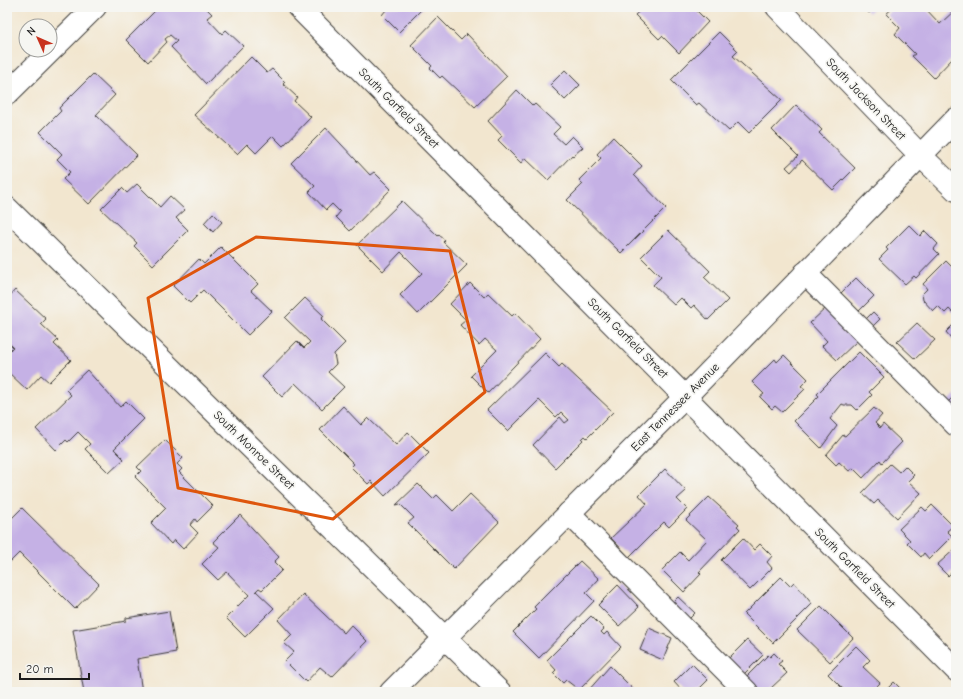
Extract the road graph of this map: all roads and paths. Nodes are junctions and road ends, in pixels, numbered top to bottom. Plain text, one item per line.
1 (95, 7) edge
2 (298, 7) edge
3 (777, 7) edge
4 (7, 94) edge
5 (956, 119) edge
6 (920, 155) junction
7 (956, 190) edge
8 (7, 208) edge
9 (805, 273) junction
10 (686, 396) junction
11 (956, 425) edge
12 (569, 513) junction
13 (444, 637) junction
14 (956, 670) edge
15 (392, 692) edge
16 (500, 692) edge
17 (747, 692) edge

1 - 4 street
2 - 10 street, South Garfield Street
3 - 6 street, South Jackson Street
5 - 6 street, East Tennessee Avenue
6 - 7 street, South Jackson Street
6 - 9 street, East Tennessee Avenue
8 - 13 street, South Monroe Street
9 - 10 street, East Tennessee Avenue
9 - 11 street
10 - 12 street, East Tennessee Avenue
10 - 14 street, South Garfield Street
12 - 13 street, East Tennessee Avenue
12 - 17 street
13 - 15 street, East Tennessee Avenue
13 - 16 street, South Monroe Street

